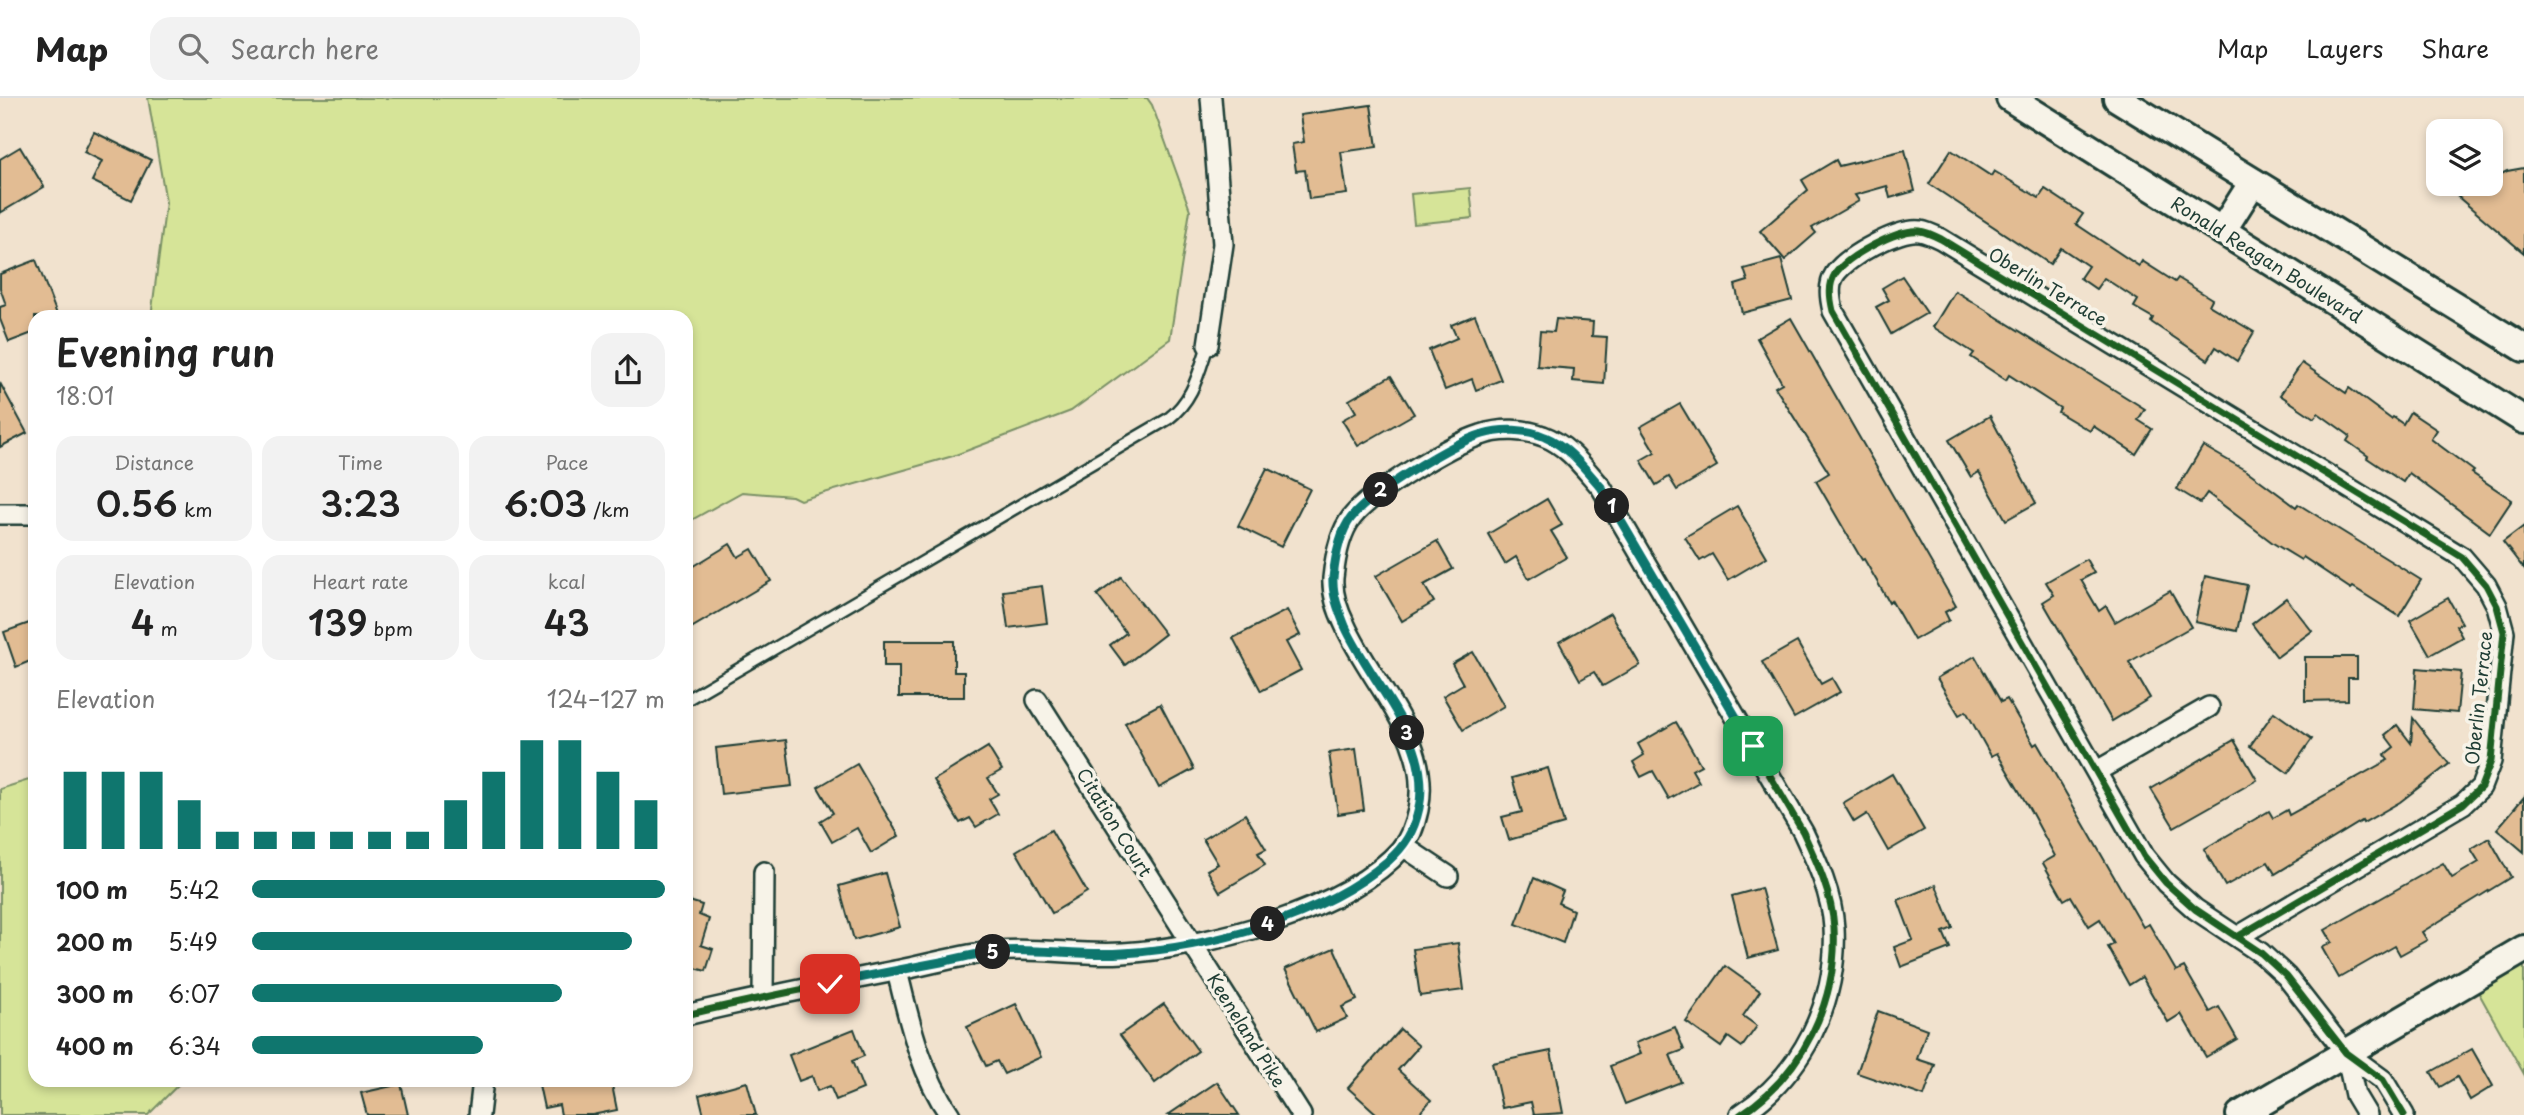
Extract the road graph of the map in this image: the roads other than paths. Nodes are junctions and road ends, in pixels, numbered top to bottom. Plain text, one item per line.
1 (1212, 98) edge
2 (2010, 98) edge
3 (2117, 98) edge
4 (2253, 182) junction
5 (2222, 231) junction
6 (1208, 345) joint
7 (2524, 348) edge
8 (2524, 420) edge
9 (0, 514) edge
10 (28, 514) edge
11 (693, 696) edge
12 (1037, 700) dead end
13 (2209, 707) dead end
14 (2096, 771) junction
15 (1404, 846) junction
16 (764, 872) dead end
17 (1448, 876) dead end
18 (2237, 937) junction
19 (1192, 944) junction
20 (2524, 949) edge
21 (897, 971) junction
22 (763, 997) junction
23 (693, 1013) edge
24 (2346, 1053) junction
25 (482, 1087) edge
26 (479, 1115) edge
27 (950, 1115) edge
28 (1301, 1115) edge
29 (1740, 1115) edge
30 (2240, 1115) edge
31 (2367, 1115) edge
32 (2404, 1115) edge

1 - 6 street
2 - 5 main road, Ronald Reagan Boulevard
3 - 4 main road
4 - 5 main road
4 - 7 main road
5 - 8 main road, Ronald Reagan Boulevard
6 - 11 lane
9 - 10 street
12 - 19 street, Citation Court
13 - 14 street
14 - 18 street, Oberlin Terrace
14 - 18 street, Oberlin Terrace
15 - 17 street
15 - 19 street
15 - 29 street
16 - 22 street
18 - 24 street, Oberlin Terrace
19 - 21 street
19 - 28 street, Keeneland Pike
20 - 24 main road
21 - 22 street
21 - 27 street
22 - 23 street
24 - 30 main road
24 - 31 street
24 - 32 street
25 - 26 street

